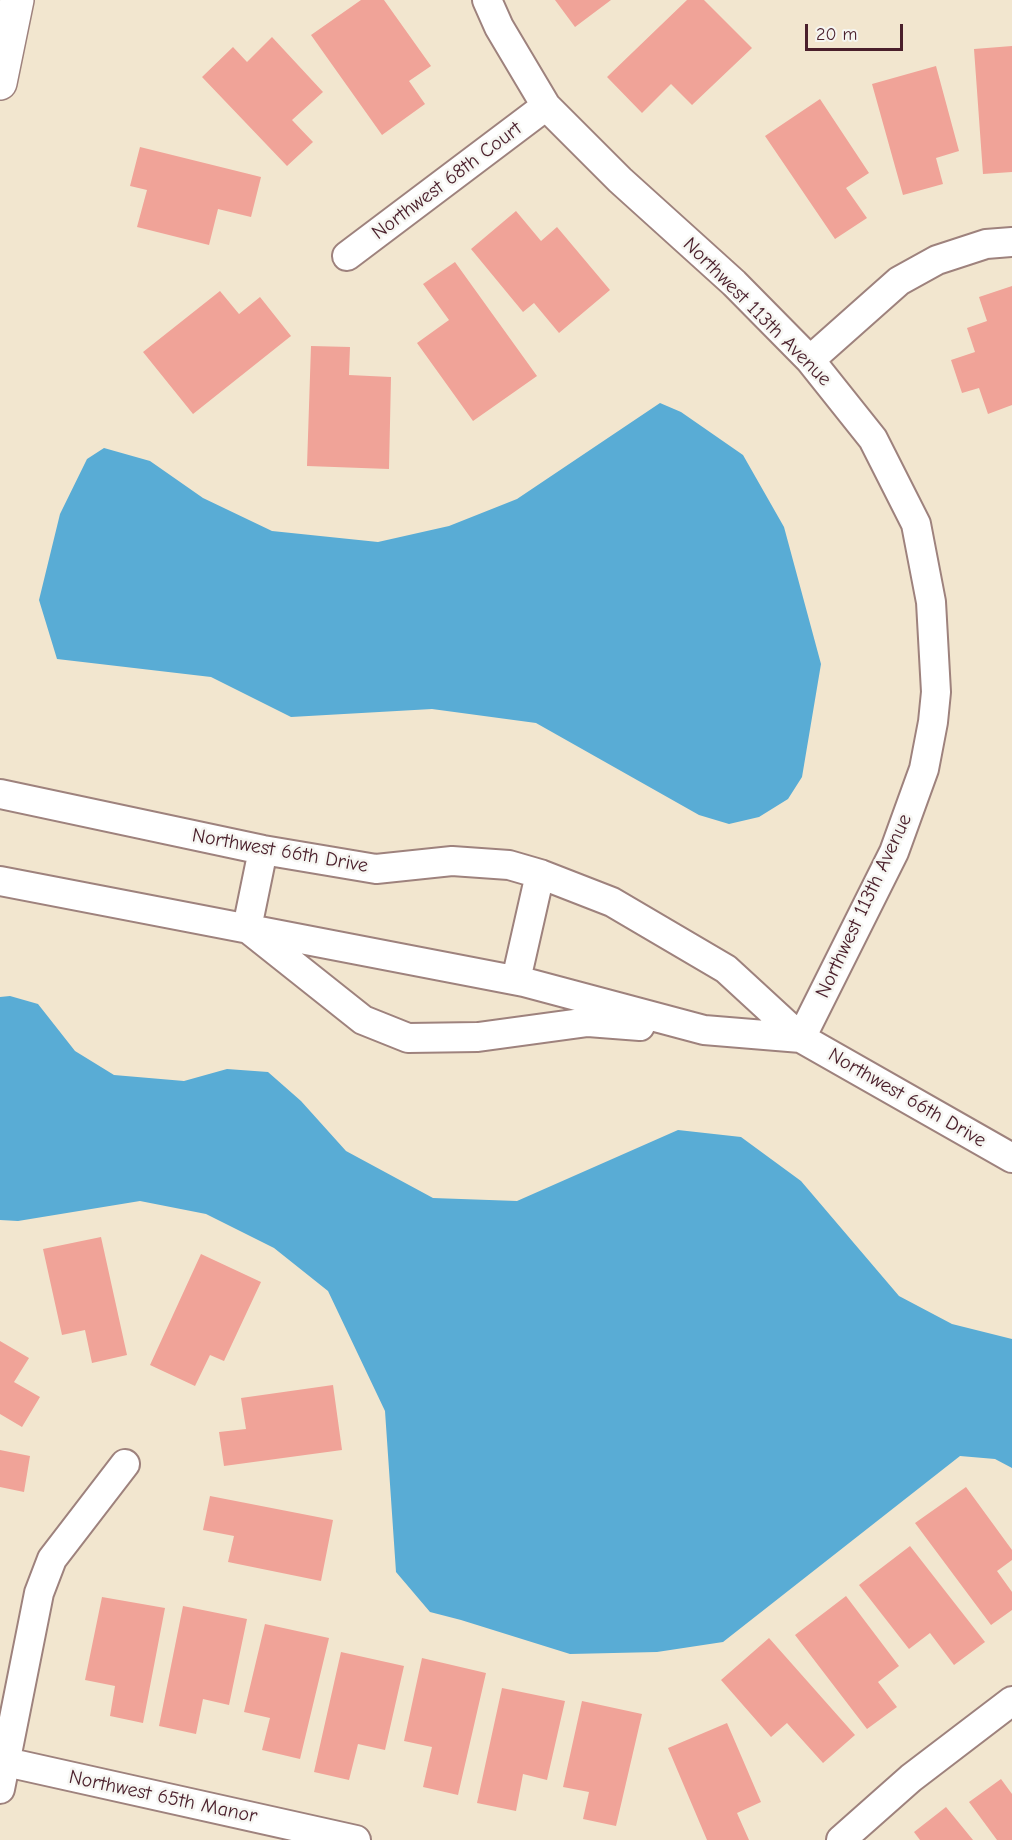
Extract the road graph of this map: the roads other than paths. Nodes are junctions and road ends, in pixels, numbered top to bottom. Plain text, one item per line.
1 (17, 0) edge
2 (487, 0) edge
3 (0, 83) edge
4 (546, 106) junction
5 (1012, 242) edge
6 (347, 256) dead end
7 (810, 360) junction
8 (0, 794) edge
9 (263, 850) junction
10 (540, 874) junction
11 (0, 881) edge
12 (247, 928) junction
13 (516, 980) junction
14 (704, 1030) junction
15 (801, 1038) junction
16 (1012, 1158) edge
17 (125, 1464) dead end
18 (1012, 1701) edge
19 (3, 1776) edge
20 (356, 1840) edge
21 (841, 1840) edge

1 - 3 main road
2 - 4 street, Northwest 113th Avenue
4 - 6 street, Northwest 68th Court
4 - 7 street, Northwest 113th Avenue
5 - 7 street
7 - 15 street, Northwest 113th Avenue
8 - 9 street, Northwest 66th Drive
9 - 10 street, Northwest 66th Drive
9 - 12 street
10 - 13 street
10 - 15 street, Northwest 66th Drive
11 - 12 street, Northwest 66th Drive
12 - 13 street, Northwest 66th Drive
12 - 14 street, Northwest 66th Drive
13 - 14 street, Northwest 66th Drive
14 - 15 street, Northwest 66th Drive
15 - 16 street, Northwest 66th Drive
17 - 19 street
18 - 21 street
19 - 20 street, Northwest 65th Manor

